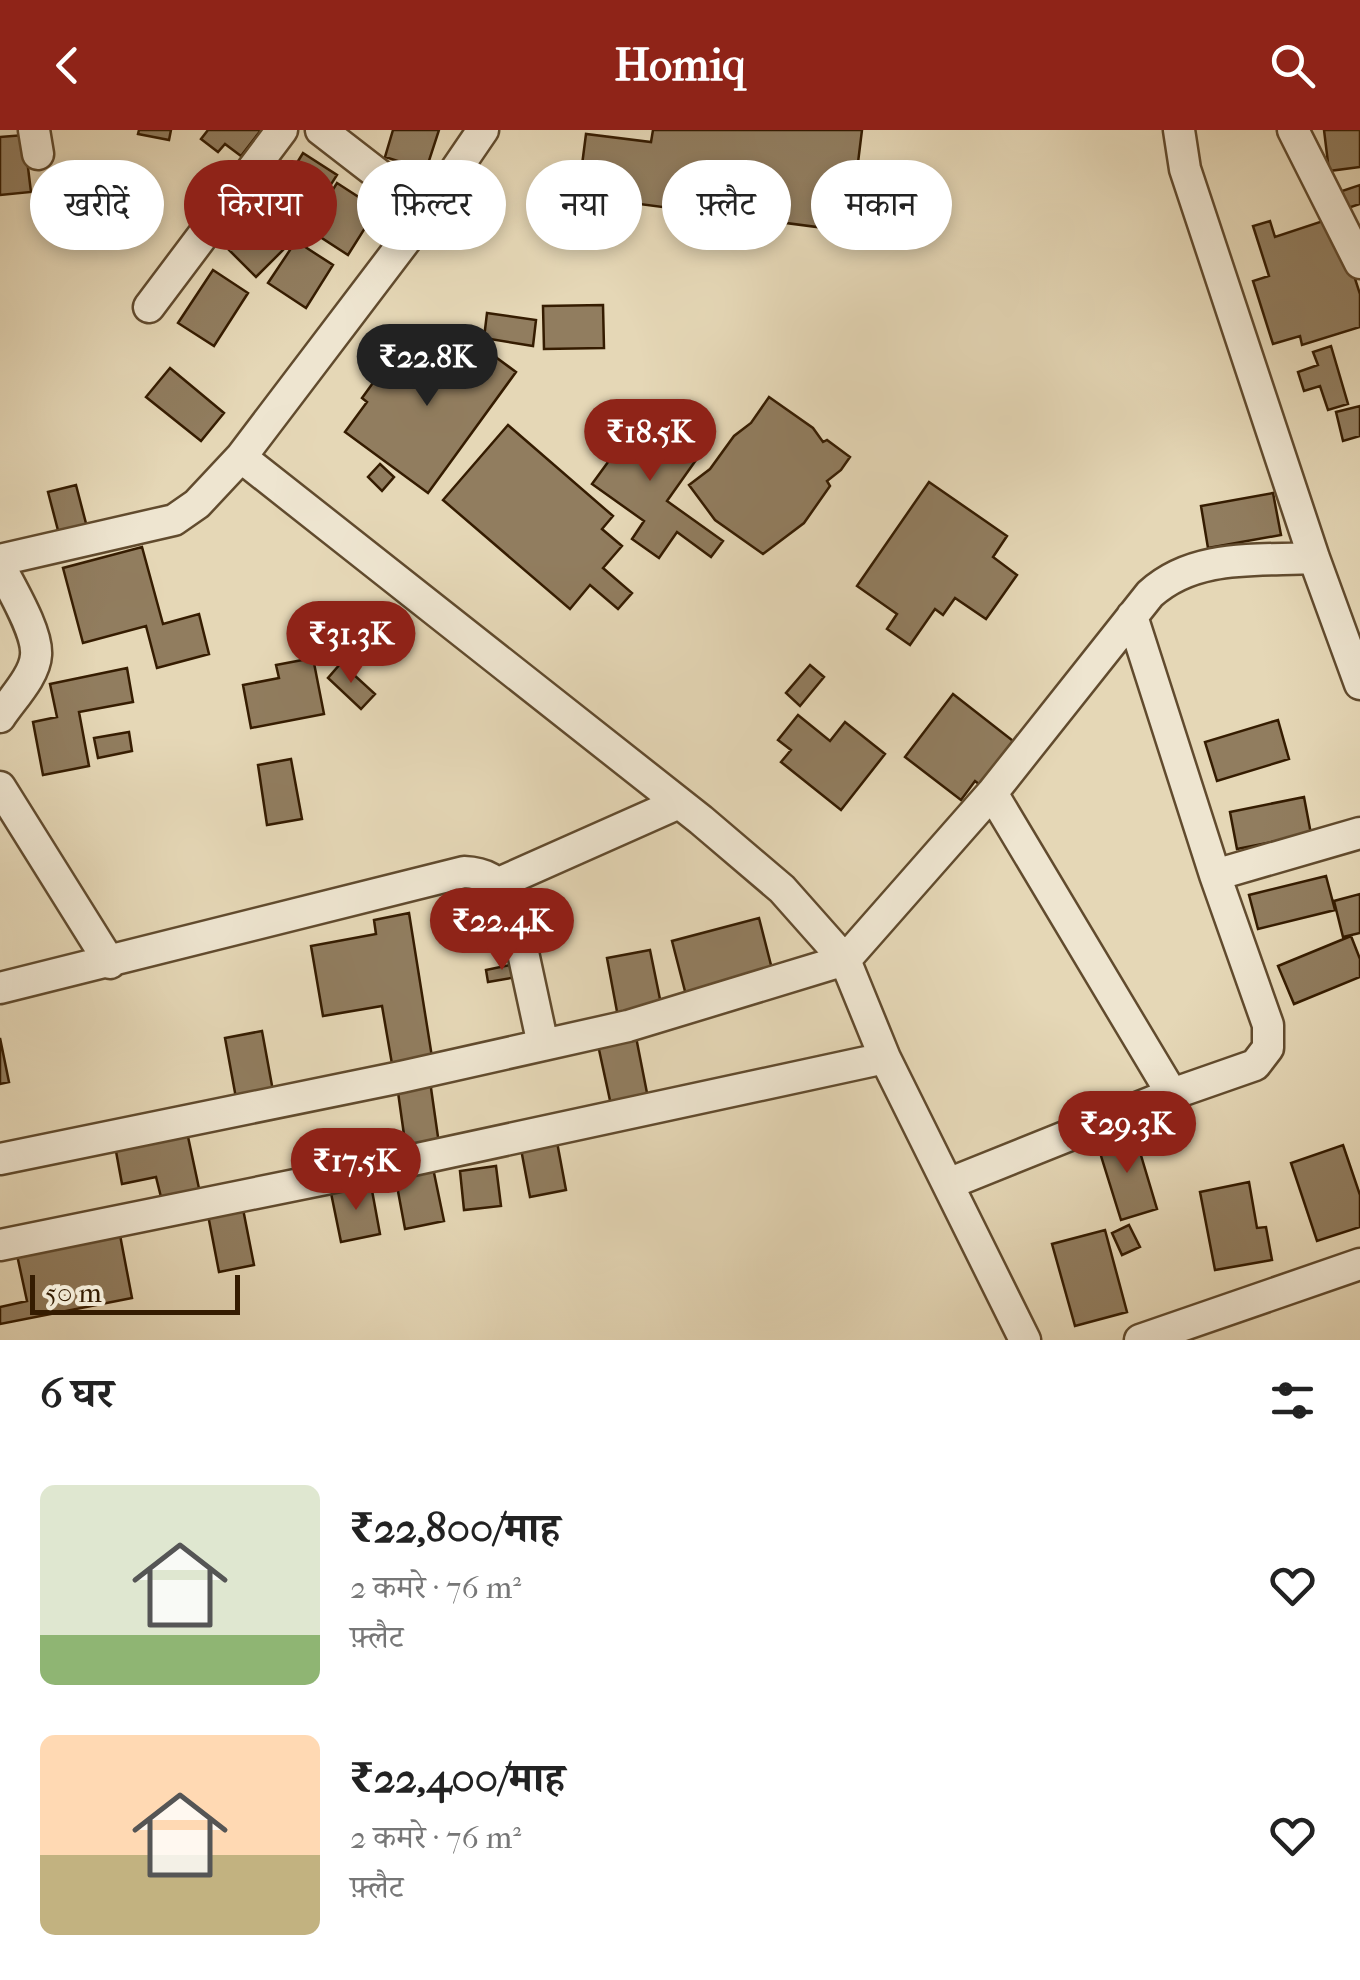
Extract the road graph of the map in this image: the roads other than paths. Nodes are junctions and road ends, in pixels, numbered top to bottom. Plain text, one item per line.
1 (282, 130) edge
2 (322, 130) edge
3 (483, 130) edge
4 (1179, 130) edge
5 (1294, 130) edge
6 (360, 160) edge
7 (463, 160) edge
8 (398, 250) edge
9 (1357, 251) edge
10 (149, 307) dead end
11 (241, 457) junction
12 (1314, 558) junction
13 (0, 563) edge
14 (1132, 616) junction
15 (1360, 684) edge
16 (0, 718) edge
17 (0, 788) edge
18 (992, 792) junction
19 (679, 803) junction
20 (1360, 833) edge
21 (1215, 875) junction
22 (499, 884) junction
23 (845, 960) junction
24 (110, 963) junction
25 (0, 988) edge
26 (543, 1045) junction
27 (885, 1058) junction
28 (1172, 1094) junction
29 (0, 1159) edge
30 (948, 1184) junction
31 (0, 1245) edge
32 (1360, 1264) edge
33 (1025, 1340) edge
34 (1140, 1340) edge

1 - 10 street
2 - 6 street
3 - 7 street
4 - 12 street
5 - 9 street
8 - 11 street
11 - 13 street
11 - 19 street
12 - 14 street
12 - 15 street
13 - 16 street
14 - 18 street
14 - 21 street
17 - 24 street
18 - 23 street
18 - 28 street
19 - 22 street
19 - 23 street
20 - 21 street
21 - 28 street
22 - 24 street
22 - 26 street
23 - 26 street
23 - 27 street
24 - 25 street
26 - 29 street
27 - 30 street
27 - 31 street
28 - 30 street
30 - 33 street
32 - 34 street

